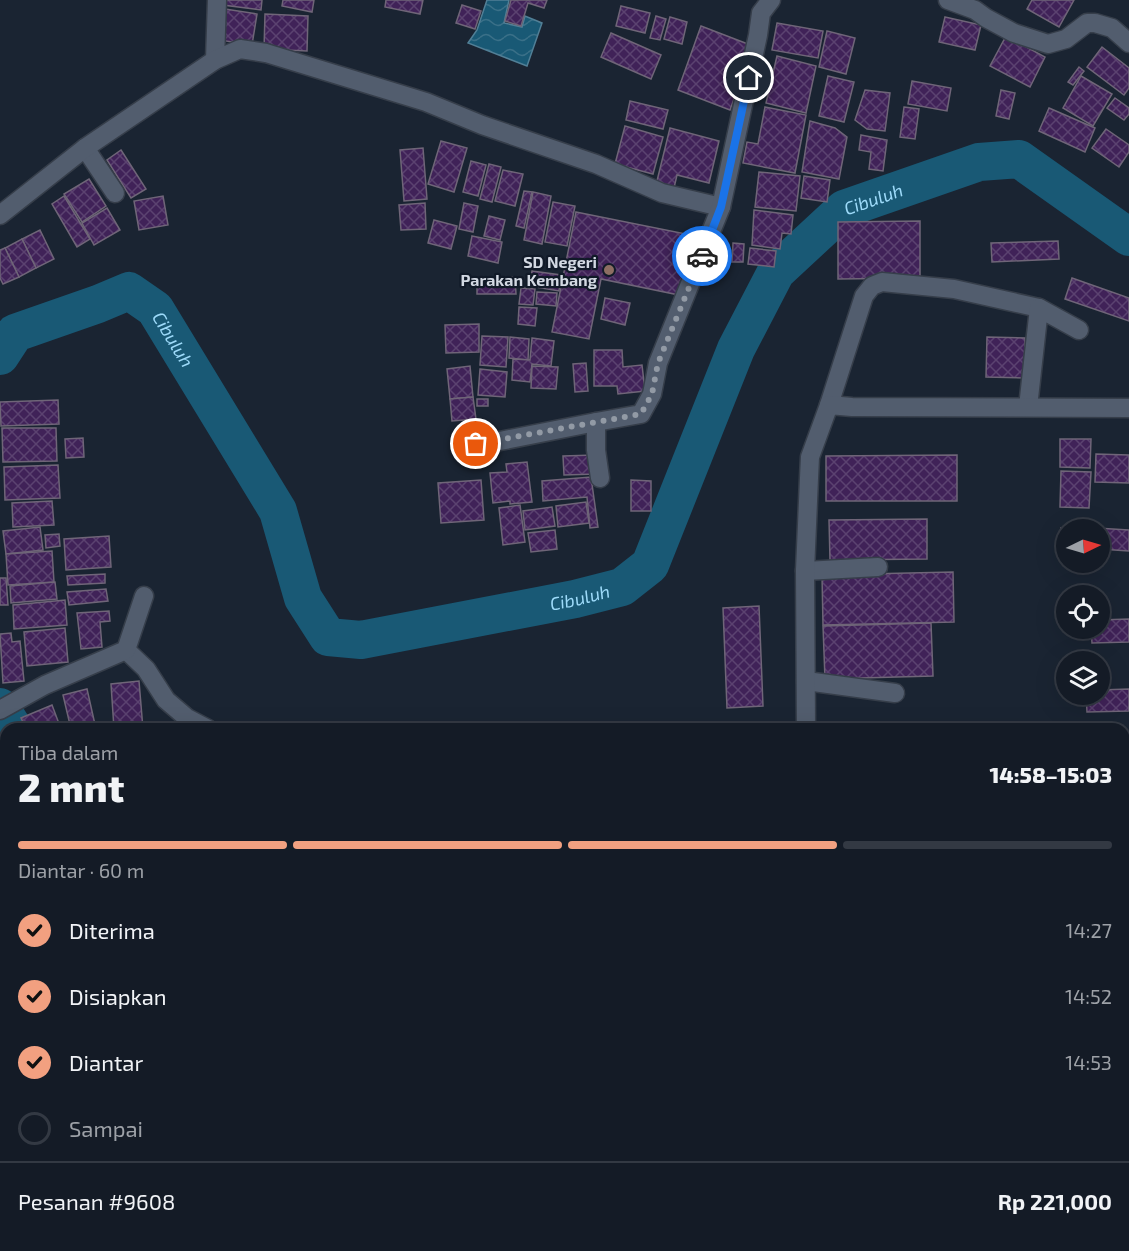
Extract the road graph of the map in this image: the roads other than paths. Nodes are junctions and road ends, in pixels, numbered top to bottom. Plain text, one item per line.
1 (217, 0) edge
2 (771, 0) edge
3 (948, 0) edge
4 (1129, 43) edge
5 (215, 60) junction
6 (85, 148) junction
7 (115, 193) dead end
8 (721, 207) junction
9 (0, 216) edge
10 (1039, 308) junction
11 (1079, 330) dead end
12 (829, 405) junction
13 (1028, 407) junction
14 (1129, 408) edge
15 (596, 422) junction
16 (463, 446) dead end
17 (600, 478) dead end
18 (878, 567) dead end
19 (805, 571) junction
20 (144, 596) dead end
21 (126, 650) junction
22 (806, 681) junction
23 (895, 693) dead end
24 (2, 708) edge
25 (197, 723) edge
26 (806, 723) edge

1 - 5 street
2 - 8 street
3 - 4 street
5 - 6 street
5 - 8 street
6 - 7 street
6 - 9 street
8 - 15 street
10 - 11 street
10 - 12 street
10 - 13 street
12 - 13 street
12 - 19 street
13 - 14 street
15 - 16 street
15 - 17 street
18 - 19 street
19 - 22 street
20 - 21 street
21 - 24 street
21 - 25 street
22 - 23 street
22 - 26 street

